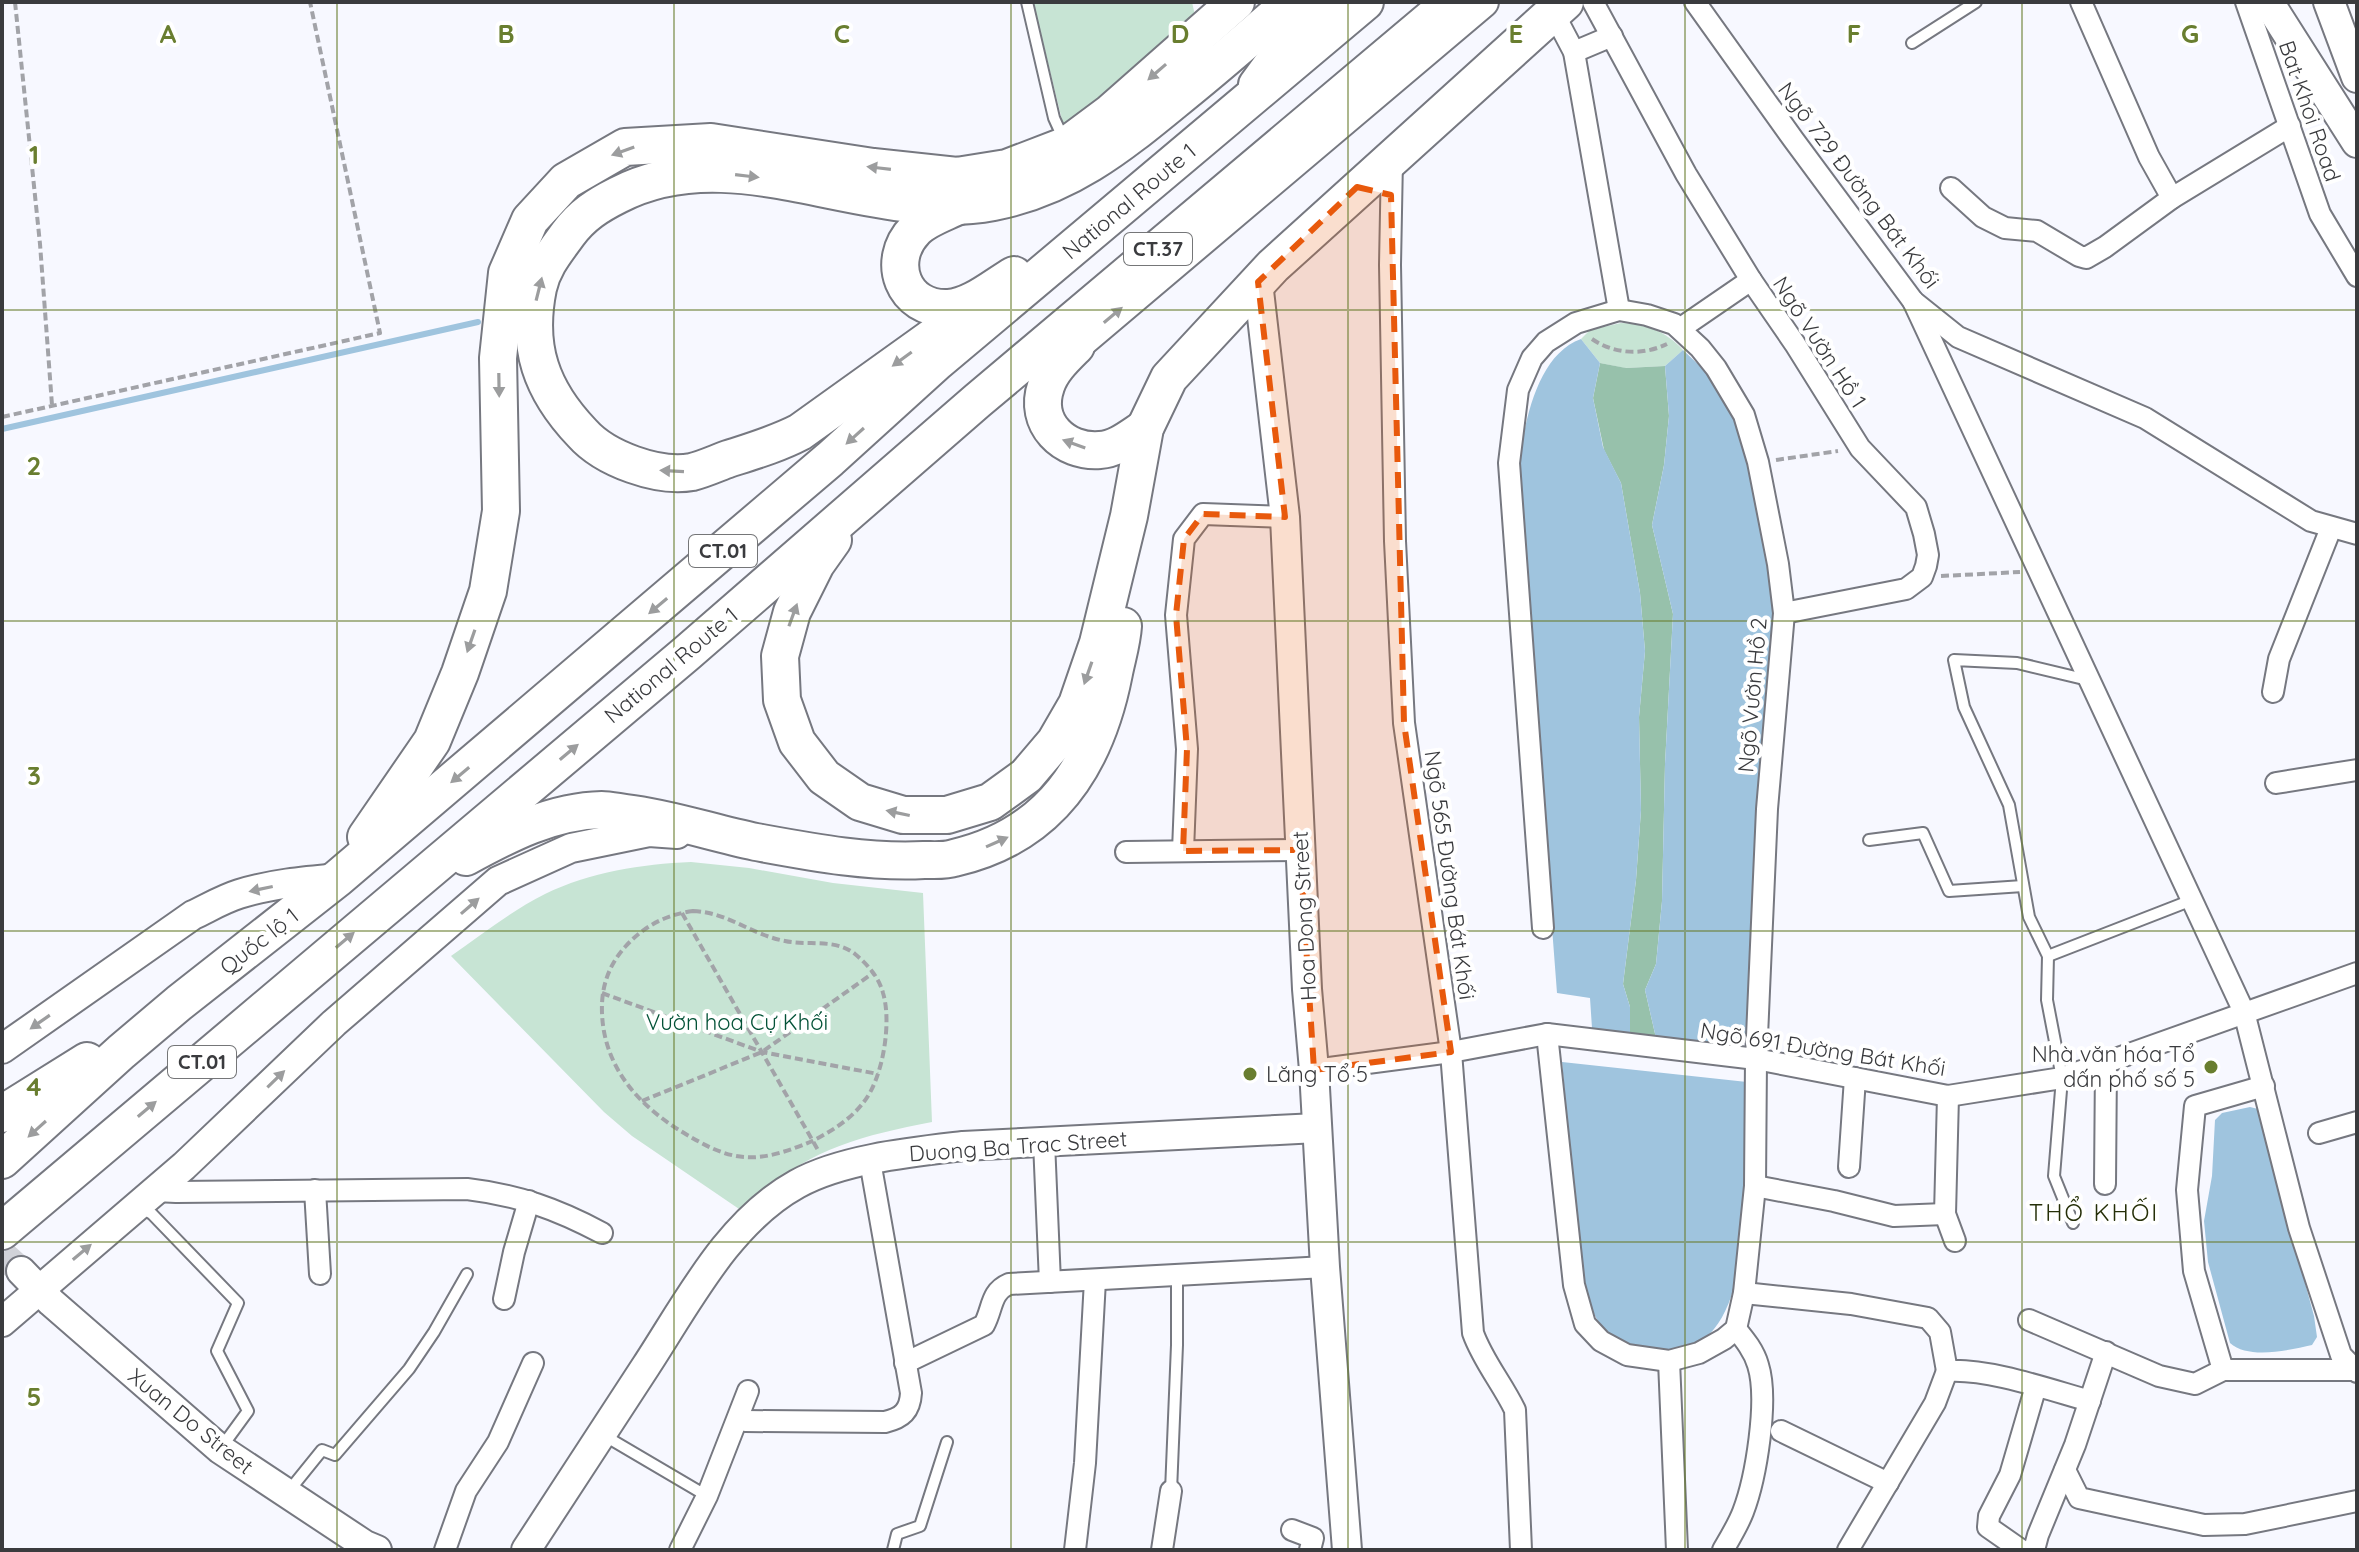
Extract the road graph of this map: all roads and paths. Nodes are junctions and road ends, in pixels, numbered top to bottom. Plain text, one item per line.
1 (15, 2) edge
2 (310, 2) edge
3 (1027, 2) edge
4 (1236, 2) edge
5 (1291, 2) edge
6 (1332, 2) edge
7 (1365, 2) edge
8 (1451, 2) edge
9 (1483, 2) edge
10 (1593, 2) edge
11 (1695, 2) edge
12 (1976, 2) edge
13 (2081, 2) edge
14 (2246, 2) edge
15 (2268, 2) edge
16 (2329, 2) edge
17 (1559, 7) edge
18 (1612, 36) junction
19 (1912, 43) dead end
20 (1294, 47) junction
21 (1574, 52) junction
22 (2357, 77) edge
23 (1345, 104) junction
24 (2290, 126) junction
25 (2357, 142) edge
26 (1067, 145) junction
27 (1951, 188) dead end
28 (1374, 191) junction
29 (2172, 198) junction
30 (959, 206) junction
31 (1105, 221) junction
32 (2357, 276) edge
33 (1751, 280) junction
34 (1258, 282) junction
35 (1913, 301) junction
36 (1619, 310) junction
37 (1576, 323) junction
38 (1681, 328) junction
39 (1076, 346) junction
40 (977, 401) junction
41 (52, 405) junction
42 (2, 417) edge
43 (1145, 428) junction
44 (1860, 448) junction
45 (1758, 462) junction
46 (860, 502) junction
47 (1129, 516) junction
48 (1285, 517) junction
49 (2331, 528) junction
50 (2357, 534) edge
51 (2039, 570) junction
52 (1922, 577) junction
53 (1784, 613) junction
54 (2090, 681) junction
55 (2273, 692) dead end
56 (2357, 770) edge
57 (2276, 783) dead end
58 (1869, 840) dead end
59 (756, 842) junction
60 (1300, 850) junction
61 (1183, 851) junction
62 (1126, 852) dead end
63 (338, 878) junction
64 (2023, 886) junction
65 (402, 892) junction
66 (2192, 900) junction
67 (682, 913) junction
68 (1543, 928) dead end
69 (2048, 956) junction
70 (873, 972) junction
71 (2357, 973) edge
72 (602, 993) junction
73 (179, 1003) junction
74 (2244, 1012) junction
75 (1547, 1034) junction
76 (2, 1049) edge
77 (762, 1052) junction
78 (1451, 1052) junction
79 (1756, 1059) junction
80 (2106, 1062) junction
81 (1314, 1070) junction
82 (878, 1074) junction
83 (1855, 1078) junction
84 (2062, 1078) junction
85 (2264, 1086) junction
86 (1948, 1096) junction
87 (642, 1101) junction
88 (2, 1114) edge
89 (2357, 1122) edge
90 (1317, 1128) junction
91 (2319, 1133) dead end
92 (110, 1140) junction
93 (813, 1141) junction
94 (1044, 1142) junction
95 (2, 1160) edge
96 (870, 1161) junction
97 (1849, 1167) dead end
98 (830, 1171) junction
99 (2105, 1184) dead end
100 (1755, 1186) junction
101 (315, 1190) junction
102 (146, 1198) junction
103 (529, 1201) junction
104 (1945, 1214) junction
105 (2073, 1223) dead end
106 (2, 1231) edge
107 (602, 1233) dead end
108 (1955, 1241) dead end
109 (1325, 1267) junction
110 (21, 1269) edge
111 (320, 1274) dead end
112 (467, 1274) dead end
113 (1177, 1275) junction
114 (1095, 1280) junction
115 (1050, 1282) junction
116 (1744, 1293) junction
117 (504, 1299) dead end
118 (2029, 1320) dead end
119 (2, 1322) edge
120 (1736, 1329) junction
121 (2106, 1352) junction
122 (1669, 1361) junction
123 (533, 1363) dead end
124 (905, 1363) junction
125 (2223, 1370) junction
126 (1947, 1371) junction
127 (2357, 1371) edge
128 (2036, 1386) junction
129 (748, 1391) dead end
130 (2090, 1401) junction
131 (745, 1421) dead end
132 (1781, 1431) dead end
133 (601, 1434) junction
134 (947, 1442) dead end
135 (220, 1449) junction
136 (2065, 1470) junction
137 (1888, 1483) junction
138 (1171, 1491) joint
139 (286, 1493) junction
140 (707, 1496) junction
141 (2357, 1501) edge
142 (1292, 1530) dead end
143 (368, 1548) edge
144 (445, 1550) edge
145 (526, 1550) edge
146 (680, 1550) edge
147 (893, 1550) edge
148 (1075, 1550) edge
149 (1162, 1550) edge
150 (1310, 1550) edge
151 (1347, 1550) edge
152 (1521, 1550) edge
153 (1677, 1550) edge
154 (1723, 1550) edge
155 (1848, 1550) edge
156 (2021, 1550) edge
157 (2034, 1550) edge

1 - 41 path
2 - 41 path
3 - 26 lane
4 -> 26 highway
5 - 30 highway
6 - 20 main road
7 - 20 highway, National Route 1
8 - 23 highway, CT.37
9 - 23 main road
10 - 18 street, Ngõ Vườn Hồ 1
11 - 35 street, Ngõ 729 Đường Bát Khối
12 - 19 lane
13 - 29 street
14 - 24 street, Bat Khoi Road
15 - 25 main road
16 - 22 main road
17 - 21 street
17 - 28 highway
18 - 21 street
18 - 33 street, Ngõ Vườn Hồ 1
20 - 31 highway, National Route 1 / CT.01
21 - 36 street
39 -> 23 main road
23 - 40 highway, National Route 1 / CT.37
24 - 29 street
24 - 32 street, Bat Khoi Road
26 -> 63 highway
27 - 29 street
28 - 34 highway
28 - 78 street, Ngõ 565 Đường Bát Khối
30 - 31 highway
31 -> 30 highway
31 -> 63 highway, National Route 1 / CT.01
33 - 38 street
33 - 44 street, Ngõ Vườn Hồ 1
34 - 43 highway
34 - 48 street, Hoa Dong Street
35 - 49 street, Ngõ 729 Đường Bát Khối
35 - 51 street
36 - 37 street
36 - 38 street, Ngõ Vườn Hồ 2
37 - 38 path
37 - 68 street
38 - 45 street, Ngõ Vườn Hồ 2
39 - 40 main road
43 -> 39 highway
40 - 46 highway, National Route 1 / CT.01
41 - 42 path
43 - 47 highway
44 - 45 path
44 - 52 street, Ngõ Vườn Hồ 1
45 - 53 street, Ngõ Vườn Hồ 2
47 -> 46 highway
65 -> 46 highway, National Route 1 / CT.01
59 -> 47 highway
48 - 60 street, Hoa Dong Street
48 - 61 street
49 - 50 street, Ngõ 729 Đường Bát Khối
49 - 55 street
51 - 52 path
51 - 54 street
52 - 53 street
53 - 79 street, Ngõ Vườn Hồ 2
54 - 64 lane
54 - 66 street
56 - 57 street
58 - 64 lane
59 - 65 highway
102 -> 59 street
60 - 61 street
60 - 81 street, Hoa Dong Street
61 - 62 street
63 - 73 highway, Quốc lộ 1 / CT.01
63 -> 76 street
64 - 69 lane
92 -> 65 highway, National Route 1 / CT.01
66 - 69 lane
66 - 74 street
67 - 70 path
67 - 72 path
67 - 77 path
69 - 84 lane
70 - 77 path
70 - 82 path
71 - 74 street, Ngõ 691 Đường Bát Khối
72 - 77 path
72 - 87 path
73 - 88 highway
73 -> 95 highway, CT.01
74 - 80 street, Ngõ 691 Đường Bát Khối
74 - 85 street
75 - 78 street, Ngõ 691 Đường Bát Khối
75 - 79 street, Ngõ 691 Đường Bát Khối
75 - 122 street
77 - 82 path
77 - 87 path
77 - 93 path
78 - 81 street, Ngõ 691 Đường Bát Khối
78 - 152 street, Ngõ 565 Đường Bát Khối
79 - 83 street, Ngõ 691 Đường Bát Khối
79 - 100 street, Ngõ Vườn Hồ 2
80 - 84 street, Ngõ 691 Đường Bát Khối
80 - 99 street
81 - 90 street, Hoa Dong Street
82 - 93 path
83 - 86 street, Ngõ 691 Đường Bát Khối
83 - 97 street
84 - 86 street, Ngõ 691 Đường Bát Khối
84 - 105 lane
85 - 125 street
85 - 127 street
86 - 104 street
87 - 93 path
89 - 91 street
90 - 94 street, Duong Ba Trac Street
90 - 109 street, Hoa Dong Street
92 - 106 highway, National Route 1 / CT.01
92 - 110 highway
93 - 98 path
94 - 96 street, Duong Ba Trac Street
94 - 115 street
96 - 98 street, Duong Ba Trac Street
96 - 124 street
98 - 133 street, Duong Ba Trac Street
100 - 104 street
100 - 116 street, Ngõ Vườn Hồ 2
101 - 102 street
101 - 103 street
101 - 111 street
110 -> 102 street
102 - 135 lane
103 - 107 street
103 - 117 street
104 - 108 street
109 - 113 street
109 - 151 street, Hoa Dong Street
110 - 119 street
110 - 135 street, Xuan Do Street
112 - 139 lane
113 - 114 street
113 - 138 lane
114 - 115 street
114 - 148 street
115 - 124 street
116 - 120 street, Ngõ Vườn Hồ 2
116 - 126 street
118 - 121 street
120 - 122 street
120 - 154 street
121 - 125 street
121 - 130 street
122 - 153 street
123 - 144 street
124 - 131 street
125 - 127 street
126 - 128 street
126 - 137 street
128 - 130 street
128 - 156 street
129 - 140 street
130 - 136 street
132 - 137 street
133 - 140 lane
133 - 145 street, Duong Ba Trac Street
134 - 147 lane
135 - 139 street, Xuan Do Street
136 - 141 street
136 - 157 street
137 - 155 street
138 - 149 street
139 - 143 street, Xuan Do Street
140 - 146 street
142 - 150 street

